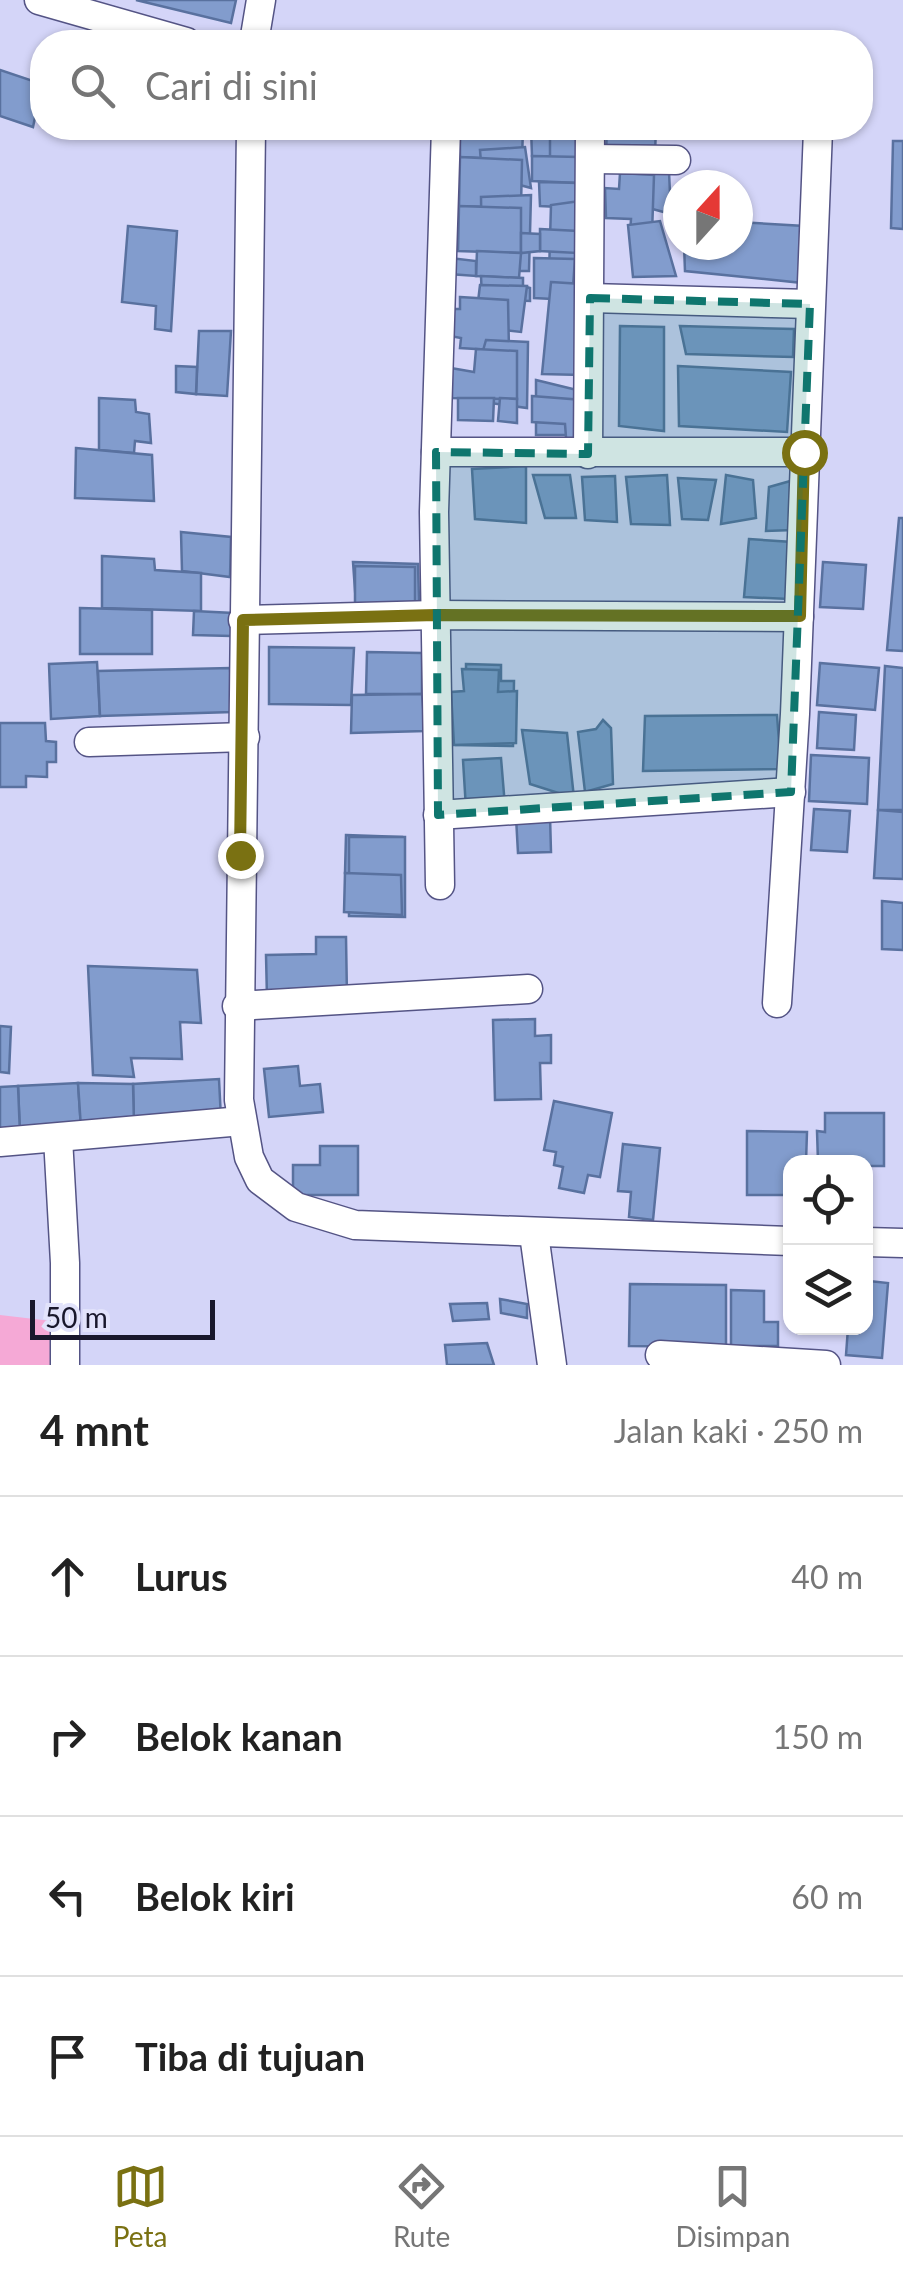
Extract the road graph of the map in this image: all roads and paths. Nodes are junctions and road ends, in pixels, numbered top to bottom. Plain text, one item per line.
1 (40, 0) edge
2 (261, 0) edge
3 (144, 30) edge
4 (256, 30) edge
5 (251, 140) edge
6 (446, 140) edge
7 (590, 140) edge
8 (818, 140) edge
9 (590, 160) junction
10 (676, 160) dead end
11 (590, 298) junction
12 (810, 304) junction
13 (436, 452) junction
14 (804, 452) junction
15 (588, 454) junction
16 (436, 615) junction
17 (800, 616) junction
18 (243, 620) junction
19 (245, 737) junction
20 (89, 742) dead end
21 (792, 792) junction
22 (438, 816) junction
23 (440, 884) dead end
24 (528, 989) dead end
25 (777, 1003) dead end
26 (237, 1006) junction
27 (242, 1121) junction
28 (58, 1138) junction
29 (0, 1142) edge
30 (534, 1234) junction
31 (783, 1241) edge
32 (873, 1242) edge
33 (903, 1243) edge
34 (660, 1355) dead end
35 (769, 1363) edge
36 (65, 1365) edge
37 (552, 1365) edge
38 (826, 1365) edge

1 - 3 street
2 - 4 street
5 - 18 street
6 - 13 street
7 - 9 street
8 - 12 street
9 - 10 street
9 - 11 street
11 - 12 street
11 - 15 street
12 - 14 street
13 - 15 street
13 - 16 street
14 - 15 street
14 - 17 street
16 - 17 street
16 - 18 street
16 - 22 street
17 - 21 street
18 - 19 street
19 - 20 street
19 - 26 street
21 - 22 street
21 - 25 street
22 - 23 street
24 - 26 street
26 - 27 street
27 - 28 street
27 - 30 street
28 - 29 street
28 - 36 street
30 - 31 street
30 - 37 street
32 - 33 street
34 - 35 street
35 - 38 street

